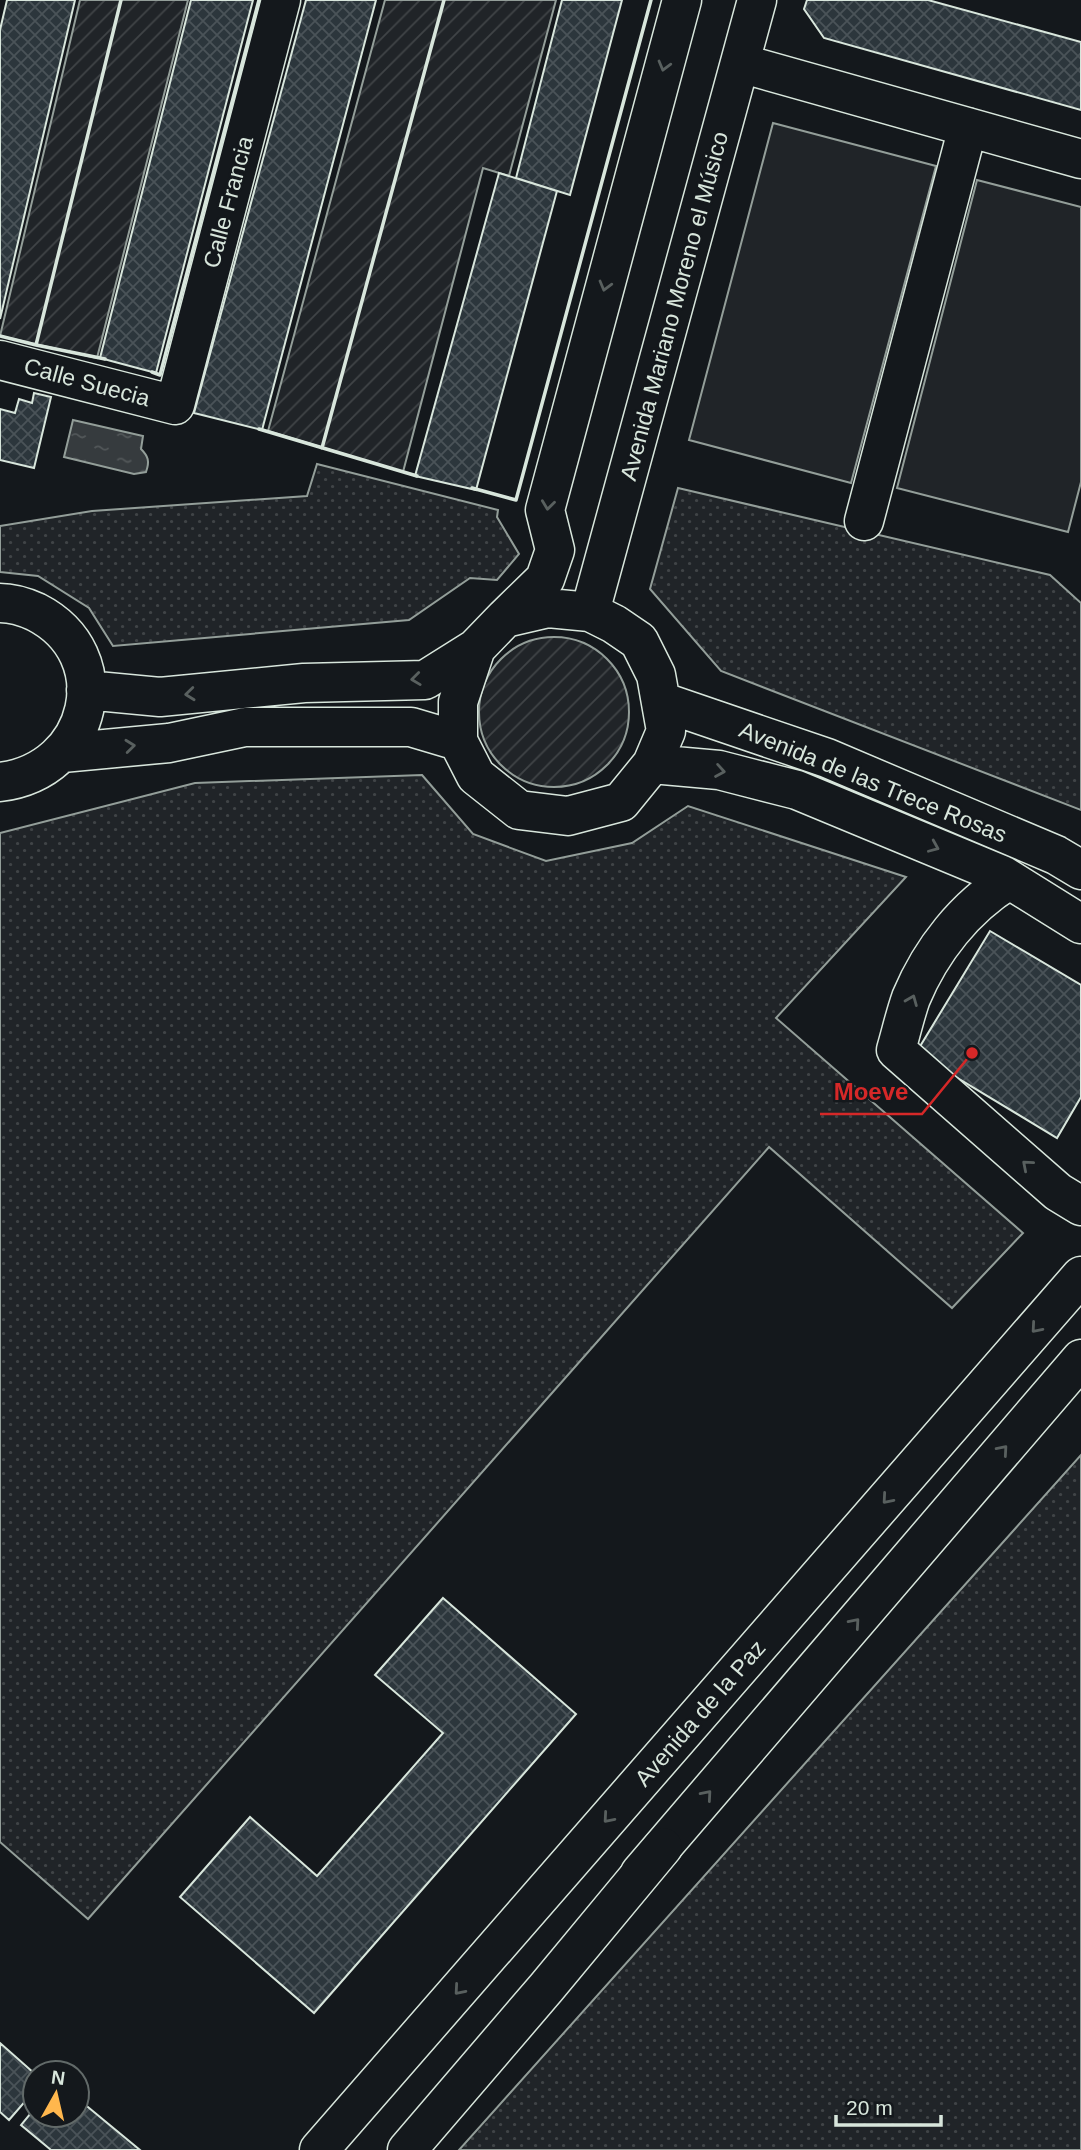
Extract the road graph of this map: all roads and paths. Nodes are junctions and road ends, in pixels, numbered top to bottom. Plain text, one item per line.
1 (281, 0) edge
2 (682, 0) edge
3 (758, 0) edge
4 (740, 63) junction
5 (968, 128) junction
6 (1081, 159) edge
7 (0, 360) edge
8 (175, 405) joint
9 (864, 521) dead end
10 (0, 603) edge
11 (590, 612) junction
12 (505, 618) junction
13 (476, 648) junction
14 (86, 690) junction
15 (663, 702) junction
16 (458, 741) junction
17 (62, 753) junction
18 (652, 764) junction
19 (0, 782) edge
20 (1081, 870) edge
21 (1009, 880) junction
22 (1081, 924) edge
23 (1081, 1206) edge
24 (1081, 1276) edge
25 (1081, 1359) edge
26 (663, 1847) junction
27 (319, 2150) edge
28 (385, 2150) edge
29 (407, 2150) edge

1 - 8 main road, Calle Francia
2 -> 12 main road
3 - 4 main road, Avenida Mariano Moreno el Músico
4 - 5 main road
4 - 11 main road, Avenida Mariano Moreno el Músico
5 - 6 main road
5 - 9 main road
7 - 8 main road, Calle Suecia
10 - 14 main road
11 - 12 main road
11 - 15 main road
12 - 13 main road
13 -> 14 main road
13 - 16 main road
14 - 17 main road
15 - 18 main road
15 - 20 main road, Avenida de las Trece Rosas
17 -> 16 main road
16 - 18 main road
17 - 19 main road
18 -> 21 main road, Avenida de las Trece Rosas
21 - 22 main road, Avenida de las Trece Rosas
23 -> 21 main road
24 -> 27 main road, Avenida de la Paz
26 -> 25 main road
26 - 28 main road
26 - 29 main road

